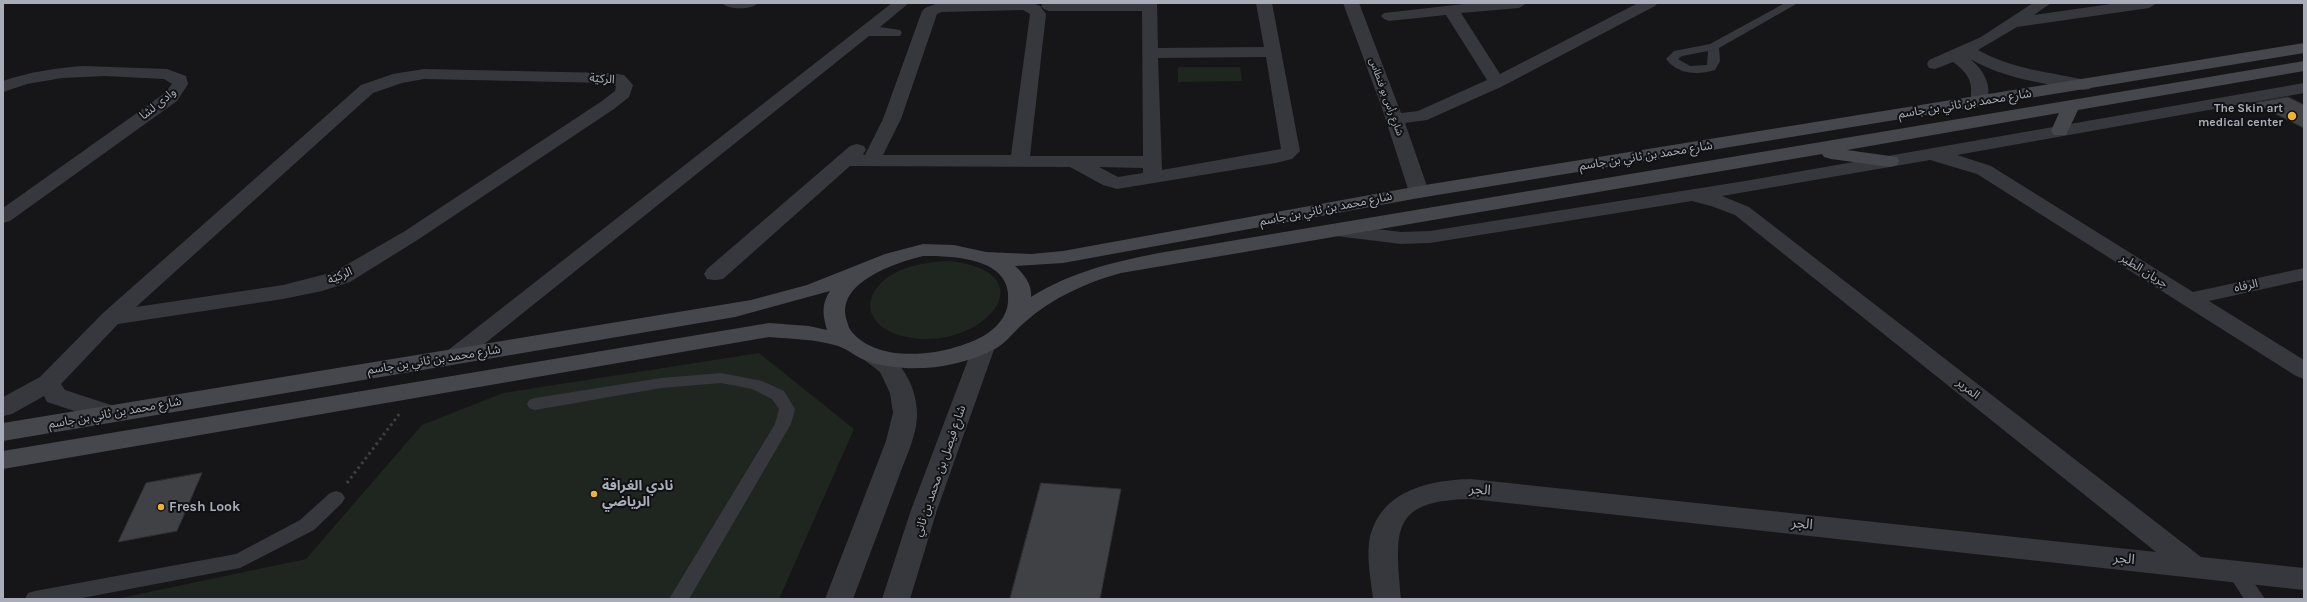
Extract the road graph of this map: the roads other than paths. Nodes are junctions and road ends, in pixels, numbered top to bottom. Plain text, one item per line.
1 (730, 3) edge
2 (750, 3) edge
3 (901, 3) edge
4 (1264, 3) edge
5 (1351, 3) edge
6 (1519, 3) edge
7 (1650, 3) edge
8 (1793, 3) edge
9 (2043, 3) edge
10 (2149, 3) edge
11 (942, 5) edge
12 (1149, 5) edge
13 (1049, 6) dead end
14 (1451, 10) junction
15 (1389, 16) dead end
16 (2015, 23) junction
17 (866, 31) junction
18 (894, 33) dead end
19 (1713, 48) dead end
20 (2304, 48) edge
21 (1274, 52) junction
22 (1150, 54) junction
23 (1961, 54) junction
24 (1935, 64) dead end
25 (2304, 66) edge
26 (1497, 82) junction
27 (2084, 85) junction
28 (3, 86) edge
29 (2304, 88) edge
30 (1978, 102) junction
31 (2071, 106) junction
32 (1392, 113) junction
33 (892, 119) junction
34 (2060, 131) junction
35 (1973, 146) junction
36 (1810, 150) junction
37 (1926, 155) junction
38 (846, 160) junction
39 (871, 161) junction
40 (1890, 161) junction
41 (1020, 162) junction
42 (1153, 170) junction
43 (1984, 170) junction
44 (1745, 187) junction
45 (1419, 192) junction
46 (1691, 196) junction
47 (1742, 211) junction
48 (3, 218) edge
49 (1336, 230) junction
50 (987, 258) junction
51 (861, 272) junction
52 (715, 274) dead end
53 (2304, 274) edge
54 (2189, 299) junction
55 (111, 318) junction
56 (1015, 318) junction
57 (847, 341) junction
58 (985, 344) junction
59 (870, 354) junction
60 (455, 356) junction
61 (2304, 371) edge
62 (48, 383) junction
63 (536, 404) dead end
64 (3, 408) edge
65 (111, 414) junction
66 (3, 432) edge
67 (3, 460) edge
68 (336, 498) road end
69 (2194, 566) junction
70 (2236, 571) junction
71 (2304, 579) edge
72 (35, 599) edge
73 (679, 599) edge
74 (839, 599) edge
75 (896, 599) edge
76 (1387, 599) edge
77 (2255, 599) edge

1 - 2 street
3 - 17 street
4 - 21 street
5 - 32 street, شارع رأس بو فنطاس
6 - 14 street
7 - 26 street
8 - 19 lane
9 - 16 street
10 - 16 street
11 - 33 street
11 - 41 street
12 - 13 street
12 - 22 street
14 - 15 street
14 - 26 street
16 - 23 street
17 - 18 street
17 - 60 street
20 - 27 main road, شارع محمد بن ثاني بن جاسم
21 - 22 street
21 - 42 street
22 - 42 street
23 - 24 street
23 - 27 street
23 - 30 street
25 - 31 main road, شارع محمد بن ثاني بن جاسم
26 - 32 street
27 - 30 main road, شارع محمد بن ثاني بن جاسم
28 - 48 street, وادى لشا
29 - 34 street, شارع محمد بن ثاني بن جاسم
30 - 45 main road, شارع محمد بن ثاني بن جاسم
31 - 34 main road
31 - 36 main road, شارع محمد بن ثاني بن جاسم
32 - 45 street, شارع رأس بو فنطاس
33 - 38 street
33 - 39 street
34 - 35 street, شارع محمد بن ثاني بن جاسم
35 - 37 street, شارع محمد بن ثاني بن جاسم
35 - 43 street, جريان الطير
36 - 40 main road
36 - 49 main road, شارع محمد بن ثاني بن جاسم
37 - 40 street, شارع محمد بن ثاني بن جاسم
37 - 43 street, جريان الطير
38 - 39 street
38 - 52 street
39 - 41 street
40 - 44 street, شارع محمد بن ثاني بن جاسم
41 - 42 street
43 - 54 street, جريان الطير
44 - 46 street, شارع محمد بن ثاني بن جاسم
44 - 47 street
45 - 50 main road, شارع محمد بن ثاني بن جاسم
46 - 47 street, المرير
46 - 49 street, شارع محمد بن ثاني بن جاسم
47 - 69 street, المرير
49 - 56 main road, شارع محمد بن ثاني بن جاسم
50 - 51 main road, شارع محمد بن ثاني بن جاسم
50 - 56 main road
51 - 57 main road
51 - 60 main road, شارع محمد بن ثاني بن جاسم
53 - 54 street, الرفاه
54 - 61 street, جريان الطير
55 - 55 street, الركيّة
55 - 62 street, الركيّة
56 - 58 main road
57 - 59 main road
57 - 67 main road, شارع محمد بن ثاني بن جاسم
58 - 59 main road
58 - 75 street, شارع فيصل بن محمد بن ثاني
59 - 74 street
60 - 65 main road, شارع محمد بن ثاني بن جاسم
62 - 64 street, الركيّة
62 - 65 street
63 - 73 lane
65 - 66 main road, شارع محمد بن ثاني بن جاسم
68 - 72 lane
69 - 70 street, الجر
69 - 76 street, الجر
70 - 71 street, الجر
70 - 77 lane

